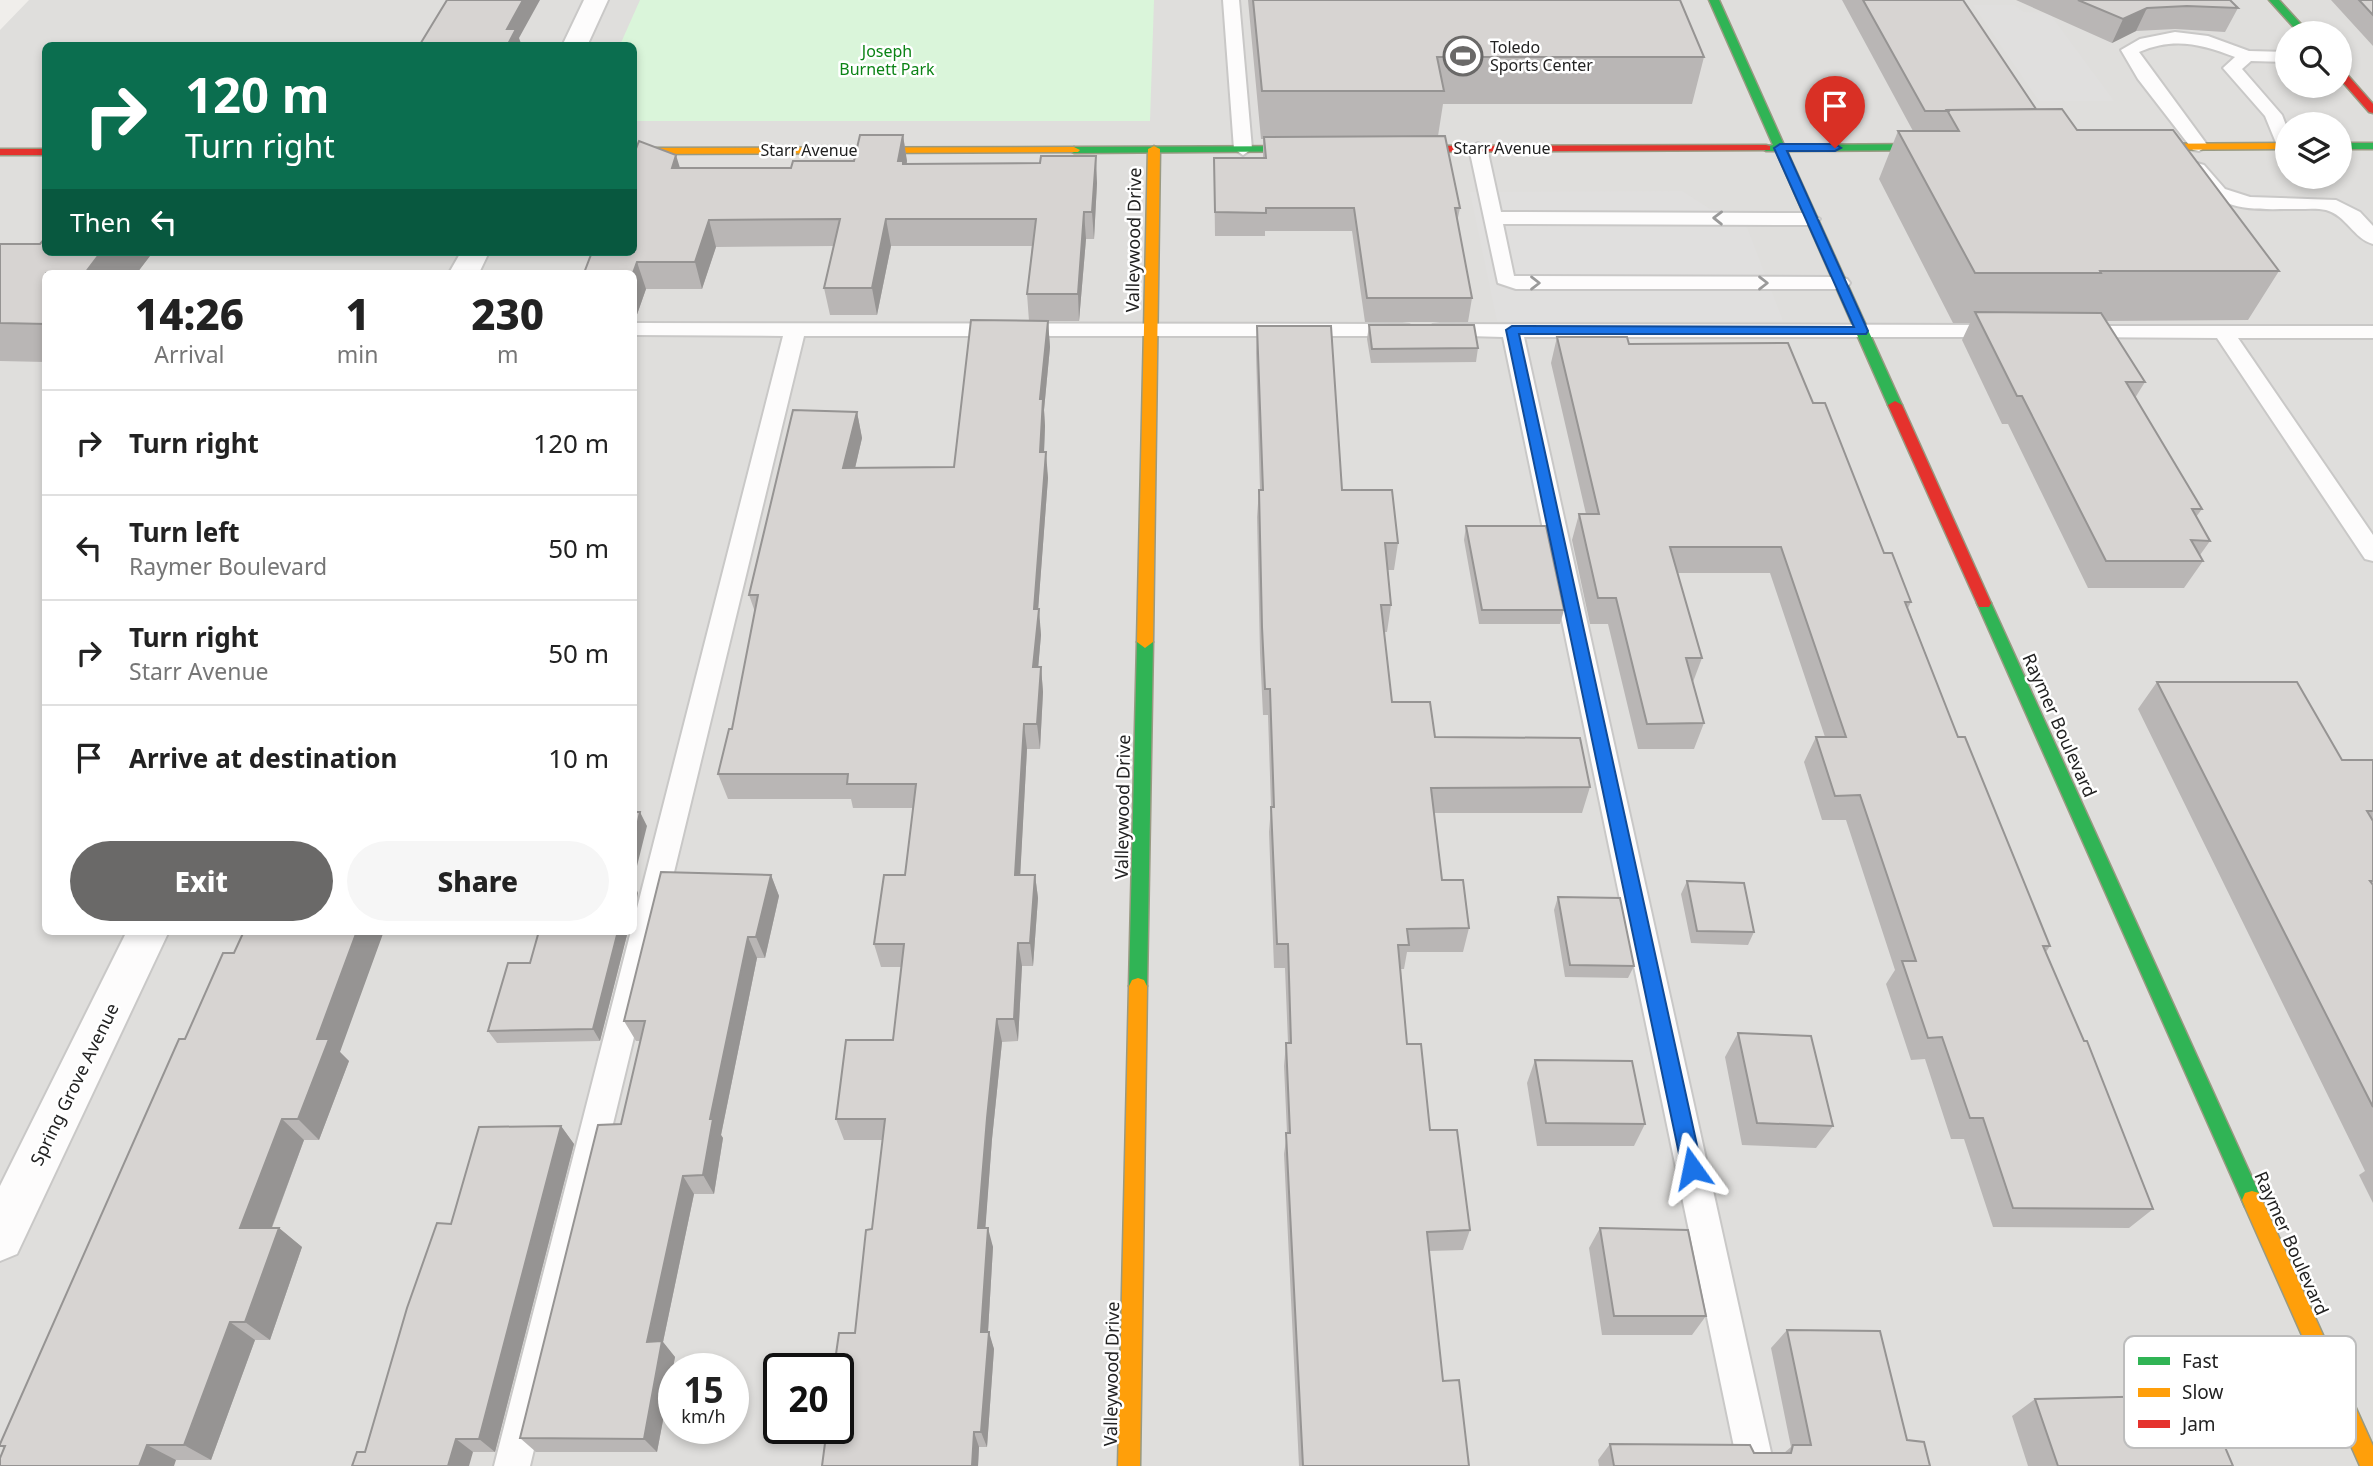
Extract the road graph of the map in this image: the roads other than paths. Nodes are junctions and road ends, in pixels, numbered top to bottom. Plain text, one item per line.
1 (596, 0) edge
2 (1231, 0) edge
3 (1714, 0) edge
4 (2274, 0) edge
5 (2293, 21) edge
6 (576, 42) edge
7 (2247, 56) junction
8 (2275, 57) edge
9 (2352, 86) edge
10 (2373, 110) edge
11 (2275, 120) edge
12 (2275, 146) edge
13 (2352, 146) edge
14 (2373, 146) edge
15 (1960, 147) edge
16 (2113, 147) edge
17 (2190, 147) junction
18 (1478, 148) junction
19 (1780, 148) junction
20 (1154, 149) junction
21 (1242, 149) junction
22 (1326, 149) edge
23 (1381, 149) edge
24 (637, 151) edge
25 (0, 152) edge
26 (42, 152) edge
27 (1492, 218) junction
28 (1811, 219) junction
29 (2373, 238) edge
30 (1840, 283) junction
31 (637, 329) edge
32 (795, 329) junction
33 (1150, 330) junction
34 (1512, 330) junction
35 (1862, 331) junction
36 (2015, 331) edge
37 (2056, 332) edge
38 (2223, 332) junction
39 (2373, 332) edge
40 (2373, 553) edge
41 (146, 935) edge
42 (0, 1237) edge
43 (2313, 1336) edge
44 (2356, 1433) edge
45 (512, 1466) edge
46 (1129, 1466) edge
47 (1756, 1466) edge
48 (2371, 1466) edge

1 - 6 street
2 - 21 lane
3 - 19 street, Raymer Boulevard
4 - 5 street
7 - 8 lane
7 - 11 lane
7 - 17 lane
9 - 10 street
12 - 17 street
13 - 14 street
15 - 19 street, Starr Avenue
16 - 17 street
17 - 29 lane
18 - 19 street, Starr Avenue
18 - 23 street, Starr Avenue
18 - 27 lane
19 - 28 street, Raymer Boulevard
20 - 21 street, Starr Avenue
20 - 24 street, Starr Avenue
20 - 33 street, Valleywood Drive
21 - 22 street, Starr Avenue
25 - 26 street
28 -> 27 lane
27 -> 30 lane
28 - 30 street, Raymer Boulevard
30 - 35 street, Raymer Boulevard
31 - 32 lane
32 - 33 lane
32 - 45 lane
33 - 34 lane
33 - 46 street, Valleywood Drive
34 - 35 lane
34 - 47 lane
35 - 36 lane
35 - 43 street, Raymer Boulevard
37 - 38 lane
38 - 39 lane
38 - 40 lane
41 - 42 street, Spring Grove Avenue
44 - 48 street, Raymer Boulevard

